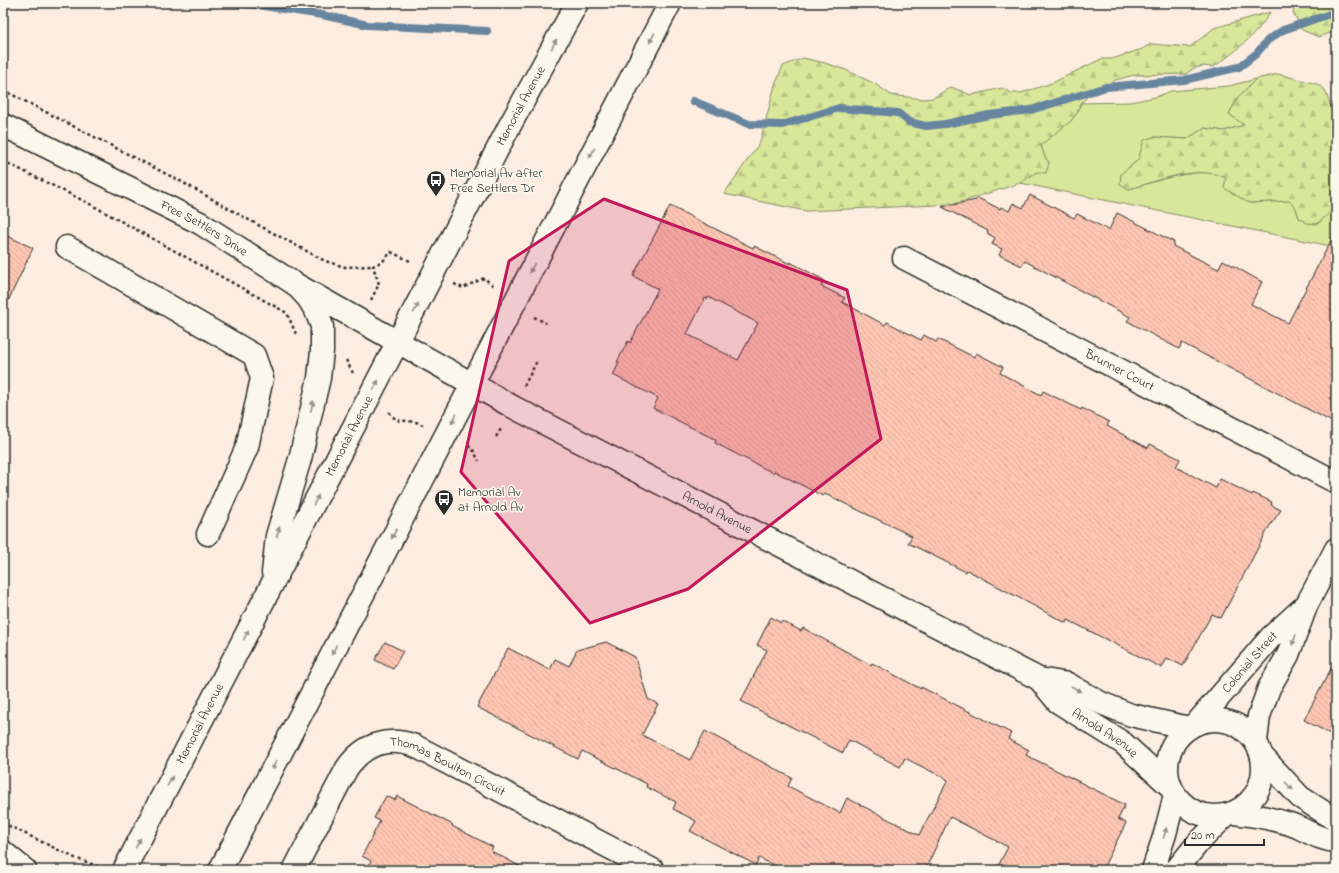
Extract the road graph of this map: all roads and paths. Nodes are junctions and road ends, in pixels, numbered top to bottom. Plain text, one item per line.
1 (577, 3) edge
2 (670, 3) edge
3 (3, 90) edge
4 (3, 125) edge
5 (3, 161) edge
6 (67, 247) dead end
7 (904, 258) dead end
8 (409, 261) dead end
9 (373, 266) junction
10 (295, 284) junction
11 (379, 284) dead end
12 (455, 284) dead end
13 (493, 285) dead end
14 (538, 320) dead end
15 (546, 323) dead end
16 (298, 340) dead end
17 (398, 342) junction
18 (343, 354) dead end
19 (353, 373) dead end
20 (472, 384) junction
21 (396, 420) dead end
22 (416, 422) dead end
23 (472, 448) dead end
24 (479, 461) dead end
25 (1336, 482) edge
26 (208, 534) dead end
27 (1336, 549) edge
28 (272, 584) junction
29 (1307, 604) junction
30 (1039, 679) junction
31 (1193, 726) junction
32 (1259, 749) junction
33 (1173, 791) junction
34 (1230, 814) junction
35 (1336, 820) edge
36 (3, 823) edge
37 (1336, 841) edge
38 (3, 852) edge
39 (96, 866) dead end
40 (25, 870) edge
41 (124, 870) edge
42 (220, 870) edge
43 (294, 870) edge
44 (653, 870) edge
45 (1153, 870) edge
46 (1176, 870) edge

17 -> 1 street, Memorial Avenue
2 -> 20 street
3 - 9 path
4 - 10 street, Free Settlers Drive
5 - 16 path
6 - 26 street
7 - 25 street, Brunner Court
8 - 9 path
9 - 11 path
10 - 17 street, Free Settlers Drive
28 -> 10 street
12 - 13 path
14 - 15 path
17 - 20 street, Arnold Avenue
28 -> 17 street, Memorial Avenue
18 - 19 path
20 - 30 street, Arnold Avenue
20 -> 42 street
21 - 22 path
23 - 24 path
27 - 29 street, Colonial Street
41 -> 28 street, Memorial Avenue
29 - 31 street, Colonial Street
29 -> 32 street, Colonial Street
30 -> 31 street, Arnold Avenue
30 - 33 street, Arnold Avenue
31 - 32 street
31 - 33 street
32 - 34 street
32 -> 35 street
33 - 34 street
45 -> 33 street
34 - 37 street
34 - 46 street
36 - 39 path
38 - 40 street
43 - 44 street, Thomas Boulton Circuit

